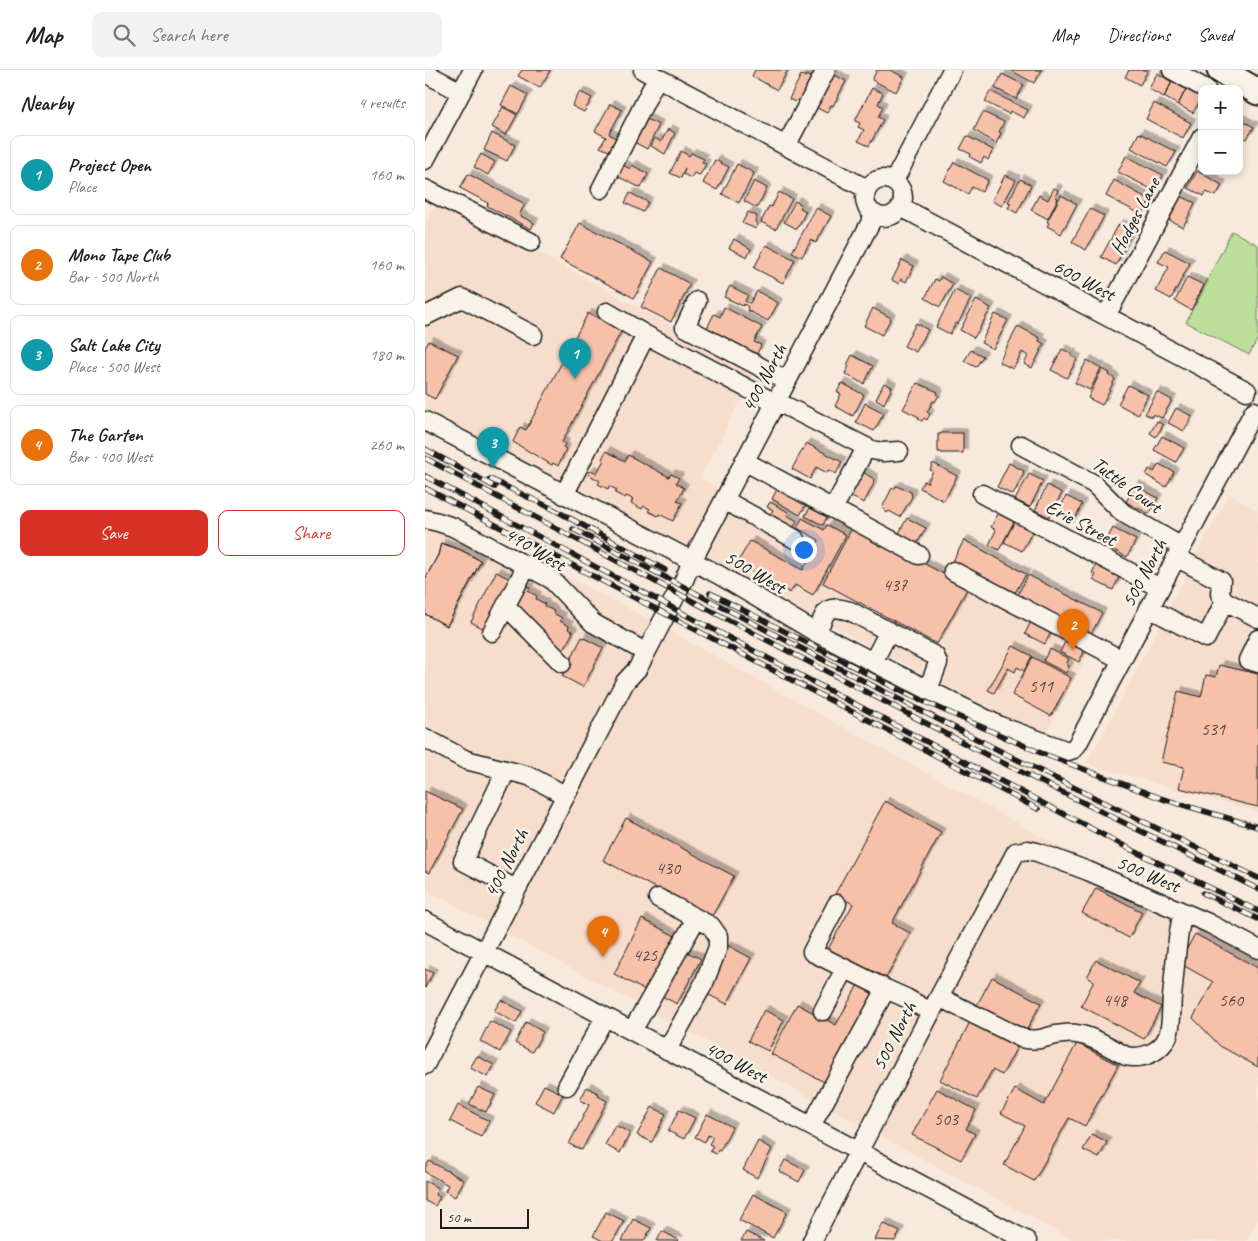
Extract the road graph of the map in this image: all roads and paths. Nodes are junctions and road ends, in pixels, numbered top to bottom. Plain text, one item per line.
1 (473, 70) edge
2 (826, 70) edge
3 (952, 70) edge
4 (1172, 70) edge
5 (1219, 70) edge
6 (425, 73) edge
7 (650, 74) edge
8 (1199, 85) edge
9 (461, 92) junction
10 (1258, 92) edge
11 (1198, 144) edge
12 (786, 146) junction
13 (427, 151) edge
14 (893, 181) junction
15 (425, 189) edge
16 (867, 189) junction
17 (601, 190) dead end
18 (901, 207) junction
19 (875, 214) junction
20 (531, 242) dead end
21 (697, 301) dead end
22 (607, 312) dead end
23 (425, 316) edge
24 (1106, 316) junction
25 (533, 335) dead end
26 (646, 336) junction
27 (787, 381) junction
28 (1252, 387) edge
29 (775, 402) junction
30 (1256, 412) edge
31 (425, 421) edge
32 (1021, 445) dead end
33 (866, 448) junction
34 (899, 451) dead end
35 (744, 461) junction
36 (982, 494) dead end
37 (564, 495) junction
38 (724, 500) junction
39 (833, 509) junction
40 (425, 519) edge
41 (795, 539) dead end
42 (1179, 552) junction
43 (919, 555) dead end
44 (692, 561) junction
45 (527, 566) junction
46 (953, 572) dead end
47 (1160, 588) junction
48 (1225, 601) junction
49 (506, 606) junction
50 (1149, 608) junction
51 (1258, 618) edge
52 (889, 631) junction
53 (492, 632) dead end
54 (817, 633) junction
55 (1258, 639) edge
56 (638, 648) junction
57 (1122, 660) junction
58 (873, 662) junction
59 (562, 663) dead end
60 (1258, 663) edge
61 (625, 682) junction
62 (928, 690) junction
63 (425, 738) edge
64 (1068, 751) joint
65 (506, 771) junction
66 (565, 795) junction
67 (1016, 852) joint
68 (516, 889) junction
69 (658, 898) dead end
70 (837, 904) dead end
71 (1183, 912) junction
72 (696, 918) junction
73 (425, 921) edge
74 (1258, 949) edge
75 (483, 952) junction
76 (845, 969) junction
77 (885, 989) junction
78 (935, 1004) junction
79 (823, 1012) dead end
80 (605, 1016) junction
81 (632, 1031) junction
82 (667, 1050) junction
83 (425, 1065) edge
84 (567, 1086) dead end
85 (811, 1126) junction
86 (859, 1152) junction
87 (812, 1241) edge
88 (1027, 1241) edge

1 - 9 street
2 - 12 street
3 - 14 street
4 - 8 street
5 - 10 highway
6 - 9 street
7 - 12 street
7 - 17 street
9 - 13 street
11 - 24 street, Hodges Lane
12 - 16 street
14 - 16 street
14 - 18 street
15 - 20 street
16 - 19 street
18 - 19 street
18 - 24 street, 600 West
19 - 27 street, 400 North
21 - 27 street
22 - 26 street
23 - 25 street
24 - 28 street, 600 West
26 - 29 street
26 - 37 street
27 - 29 street, 400 North
28 - 30 street
29 - 33 street
29 - 35 street, 400 North
30 - 42 street, 500 North
31 - 37 street, 500 West
32 - 42 street, Tuttle Court
33 - 34 street
33 - 39 street
35 - 38 street, 400 North
35 - 39 street
36 - 47 street, Erie Street
37 - 44 street, 500 West
38 - 41 street
38 - 44 street, 400 North
39 - 43 street
40 - 45 street, 490 West
42 - 47 street, 500 North
42 - 48 street, Tuttle Court
44 - 54 street, 500 West
44 - 56 street, 400 North
44 - 61 street, 400 North
45 - 49 street
45 - 56 street, 490 West
46 - 57 street
47 - 50 street, 500 North
48 - 50 street
48 - 51 street
49 - 53 street
49 - 59 street
50 - 57 street, 500 North
52 - 54 street
52 - 58 street
52 - 62 street
54 - 58 street, 500 West
55 - 60 street
56 - 61 street, 400 North
57 - 64 street, 500 North
58 - 62 street, 500 West
61 - 66 street, 400 North
62 - 64 street, 500 West
63 - 65 street
65 - 66 street
65 - 68 street
66 - 68 street, 400 North
67 - 71 street, 500 West
67 - 78 street, 500 North
68 - 75 street, 400 North
69 - 72 street
70 - 76 street
71 - 74 street, 500 West
71 - 78 street
72 - 81 street
72 - 82 street
73 - 75 street, 400 West
75 - 80 street, 400 West
75 - 83 street, 400 North
76 - 77 street
76 - 79 street
77 - 78 street
77 - 85 street
78 - 86 street, 500 North
80 - 81 street, 400 West
80 - 84 street
81 - 82 street, 400 West
82 - 85 street, 400 West
85 - 86 street, 400 West
86 - 87 street, 500 North
86 - 88 street, 400 West

